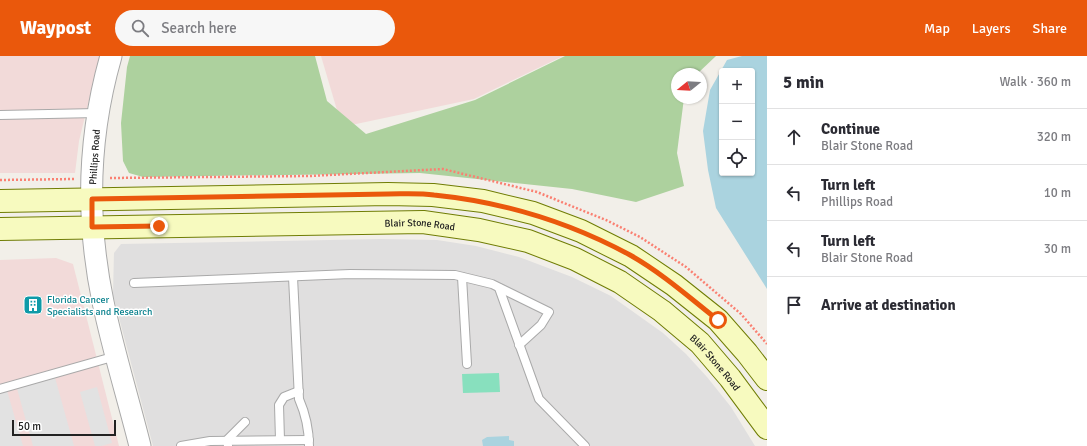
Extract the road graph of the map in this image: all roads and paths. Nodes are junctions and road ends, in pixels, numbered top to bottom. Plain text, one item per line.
1 (111, 56) edge
2 (98, 113) junction
3 (0, 115) edge
4 (75, 179) dead end
5 (0, 180) edge
6 (92, 199) junction
7 (0, 201) edge
8 (92, 227) junction
9 (0, 229) edge
10 (293, 277) junction
11 (462, 277) junction
12 (134, 283) dead end
13 (499, 288) junction
14 (519, 345) junction
15 (117, 356) junction
16 (467, 364) dead end
17 (767, 379) edge
18 (0, 389) edge
19 (299, 391) junction
20 (245, 422) dead end
21 (767, 428) edge
22 (280, 440) junction
23 (227, 443) edge
24 (309, 443) edge
25 (140, 446) edge
26 (181, 446) edge
27 (585, 446) edge

1 - 2 street, Phillips Road
2 - 3 lane
2 - 6 street, Phillips Road
4 - 5 path
6 - 7 main road
6 - 8 street, Phillips Road
6 - 17 main road
8 - 9 main road, Blair Stone Road
8 - 15 street, Phillips Road
8 - 21 main road, Blair Stone Road
10 - 11 lane
10 - 12 lane
10 - 19 lane
11 - 13 lane
11 - 16 lane
13 - 14 lane
13 - 14 lane
14 - 27 lane
15 - 18 lane
15 - 25 street, Phillips Road
19 - 22 lane
19 - 24 lane
20 - 23 lane
22 - 23 lane
22 - 24 lane
23 - 26 lane

